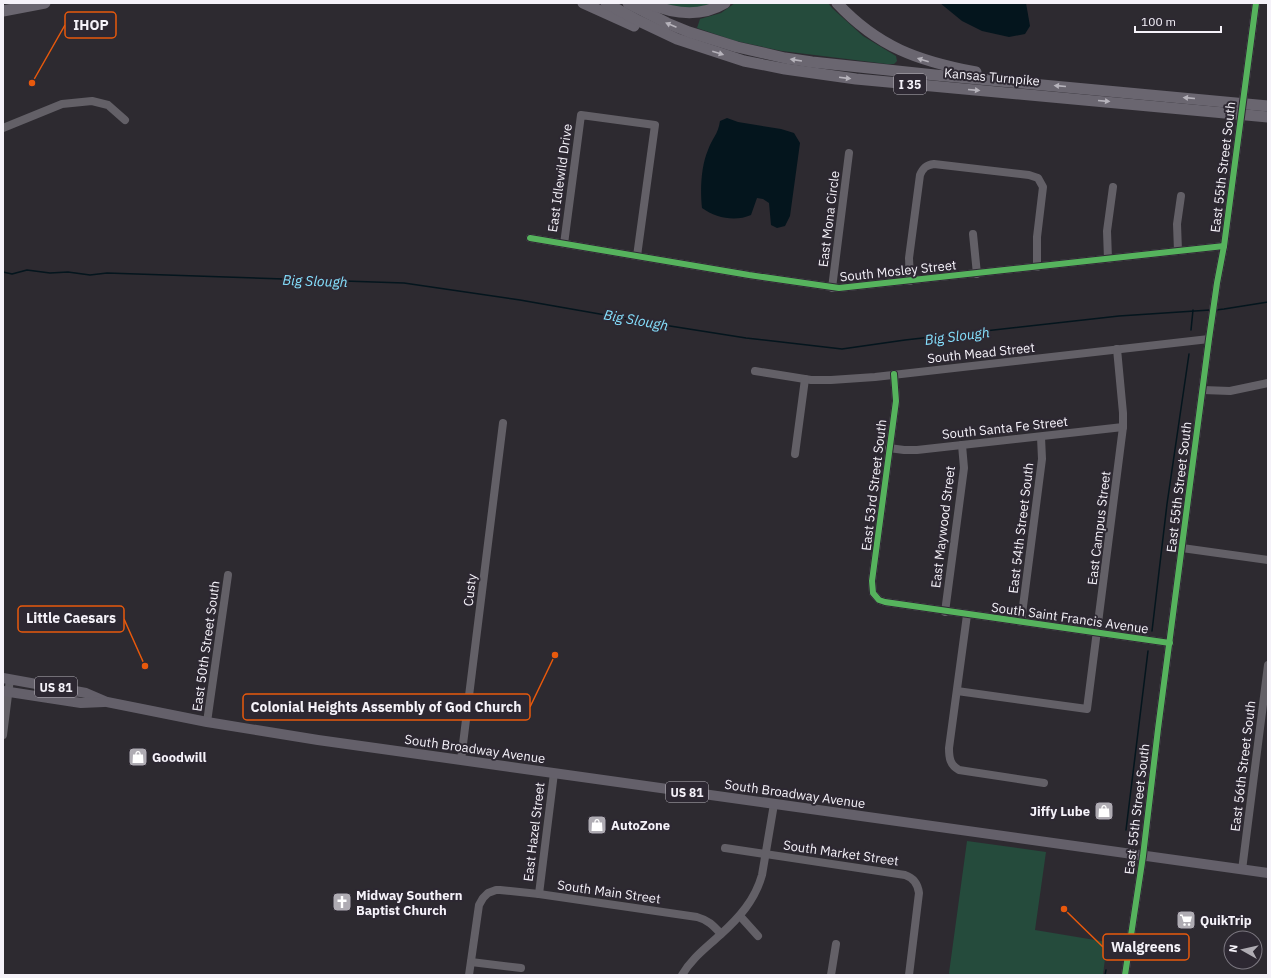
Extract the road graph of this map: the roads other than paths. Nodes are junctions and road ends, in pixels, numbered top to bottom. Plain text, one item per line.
1 (45, 3) edge
2 (583, 3) edge
3 (606, 3) edge
4 (628, 3) edge
5 (647, 3) edge
6 (725, 3) edge
7 (837, 3) edge
8 (1256, 3) edge
9 (3, 11) edge
10 (700, 48) junction
11 (1044, 84) junction
12 (1227, 107) junction
13 (1260, 109) edge
14 (1268, 117) edge
15 (125, 120) dead end
16 (3, 128) edge
17 (849, 153) dead end
18 (1113, 187) dead end
19 (1181, 196) dead end
20 (973, 234) dead end
21 (530, 238) dead end
22 (564, 244) junction
23 (1224, 246) junction
24 (1178, 251) junction
25 (637, 256) junction
26 (1108, 259) junction
27 (1037, 267) junction
28 (977, 274) junction
29 (910, 281) junction
30 (832, 288) junction
31 (1210, 336) junction
32 (1117, 350) junction
33 (755, 371) dead end
34 (894, 374) junction
35 (805, 379) junction
36 (1268, 383) edge
37 (1203, 390) junction
38 (503, 423) dead end
39 (1123, 427) junction
40 (1041, 437) junction
41 (962, 445) junction
42 (890, 448) junction
43 (795, 454) dead end
44 (1182, 548) junction
45 (1268, 560) edge
46 (228, 574) dead end
47 (875, 597) joint
48 (945, 612) junction
49 (967, 615) junction
50 (1021, 622) junction
51 (1098, 633) junction
52 (1170, 642) junction
53 (1268, 664) edge
54 (6, 678) edge
55 (5, 691) edge
56 (957, 691) junction
57 (107, 702) junction
58 (207, 722) junction
59 (3, 735) edge
60 (461, 760) junction
61 (554, 773) junction
62 (1044, 783) dead end
63 (774, 804) junction
64 (725, 848) dead end
65 (765, 854) junction
66 (1143, 856) junction
67 (1242, 870) junction
68 (1268, 873) edge
69 (539, 894) junction
70 (740, 916) junction
71 (721, 934) junction
72 (758, 936) dead end
73 (836, 944) dead end
74 (471, 962) junction
75 (521, 968) dead end
76 (469, 975) edge
77 (682, 975) edge
78 (831, 975) edge
79 (909, 975) edge
80 (1125, 975) edge

1 - 9 highway
2 - 10 highway
3 - 10 highway, Kansas Turnpike / I 35
11 -> 4 highway, Kansas Turnpike / I 35
5 - 6 highway
11 -> 7 highway
8 - 23 street, East 55th Street South
10 -> 12 highway, Kansas Turnpike / I 35
12 -> 11 highway, Kansas Turnpike / I 35
12 - 13 highway, Kansas Turnpike / I 35
13 - 14 highway, Kansas Turnpike / I 35
15 - 16 street
17 - 30 street, East Mona Circle
18 - 26 street
19 - 24 street
20 - 28 street
21 - 22 street, South Mosley Street
22 - 25 street, South Mosley Street
22 - 25 street, East Idlewild Drive
23 - 24 street, South Mosley Street
23 - 31 street, East 55th Street South
24 - 26 street, South Mosley Street
25 - 30 street, South Mosley Street
26 - 27 street, South Mosley Street
27 - 28 street, South Mosley Street
27 - 29 street
28 - 29 street, South Mosley Street
29 - 30 street, South Mosley Street
31 - 32 street, South Mead Street
31 - 37 street, East 55th Street South
32 - 34 street, South Mead Street
32 - 39 street, East Campus Street
33 - 35 street, South Mead Street
34 - 35 street, South Mead Street
34 - 42 street, East 53rd Street South
35 - 43 street
36 - 37 street
37 - 44 street, East 55th Street South
38 - 60 street, Custy
39 - 40 street, South Santa Fe Street
39 - 51 street, East Campus Street
40 - 41 street, South Santa Fe Street
40 - 50 street, East 54th Street South
41 - 42 street, South Santa Fe Street
41 - 48 street, East Maywood Street
42 - 47 street, East 53rd Street South
44 - 45 street
44 - 52 street, East 55th Street South
46 - 58 street, East 50th Street South
47 - 48 street, South Saint Francis Avenue
48 - 49 street, South Saint Francis Avenue
49 - 50 street, South Saint Francis Avenue
49 - 56 street
50 - 51 street, South Saint Francis Avenue
51 - 52 street, South Saint Francis Avenue
51 - 56 street, East Campus Street
52 - 66 street, East 55th Street South
53 - 67 street, East 56th Street South
54 - 55 street
54 - 57 main road, South Broadway Avenue / US 81
55 - 57 main road, South Broadway Avenue / US 81
55 - 59 street
56 - 62 street
57 - 58 main road, South Broadway Avenue / US 81
58 - 60 main road, South Broadway Avenue / US 81
60 - 61 main road, South Broadway Avenue / US 81
61 - 63 main road, South Broadway Avenue / US 81
61 - 69 street, East Hazel Street
63 - 65 street
63 - 66 main road, South Broadway Avenue / US 81
64 - 65 street, South Market Street
65 - 70 street
65 - 79 street, South Market Street
66 - 67 main road, South Broadway Avenue / US 81
66 - 80 street, East 55th Street South
67 - 68 main road, South Broadway Avenue / US 81
69 - 71 street, South Main Street
69 - 74 street, South Main Street
70 - 71 street
70 - 72 street
71 - 77 street
73 - 78 street
74 - 75 street
74 - 76 street

